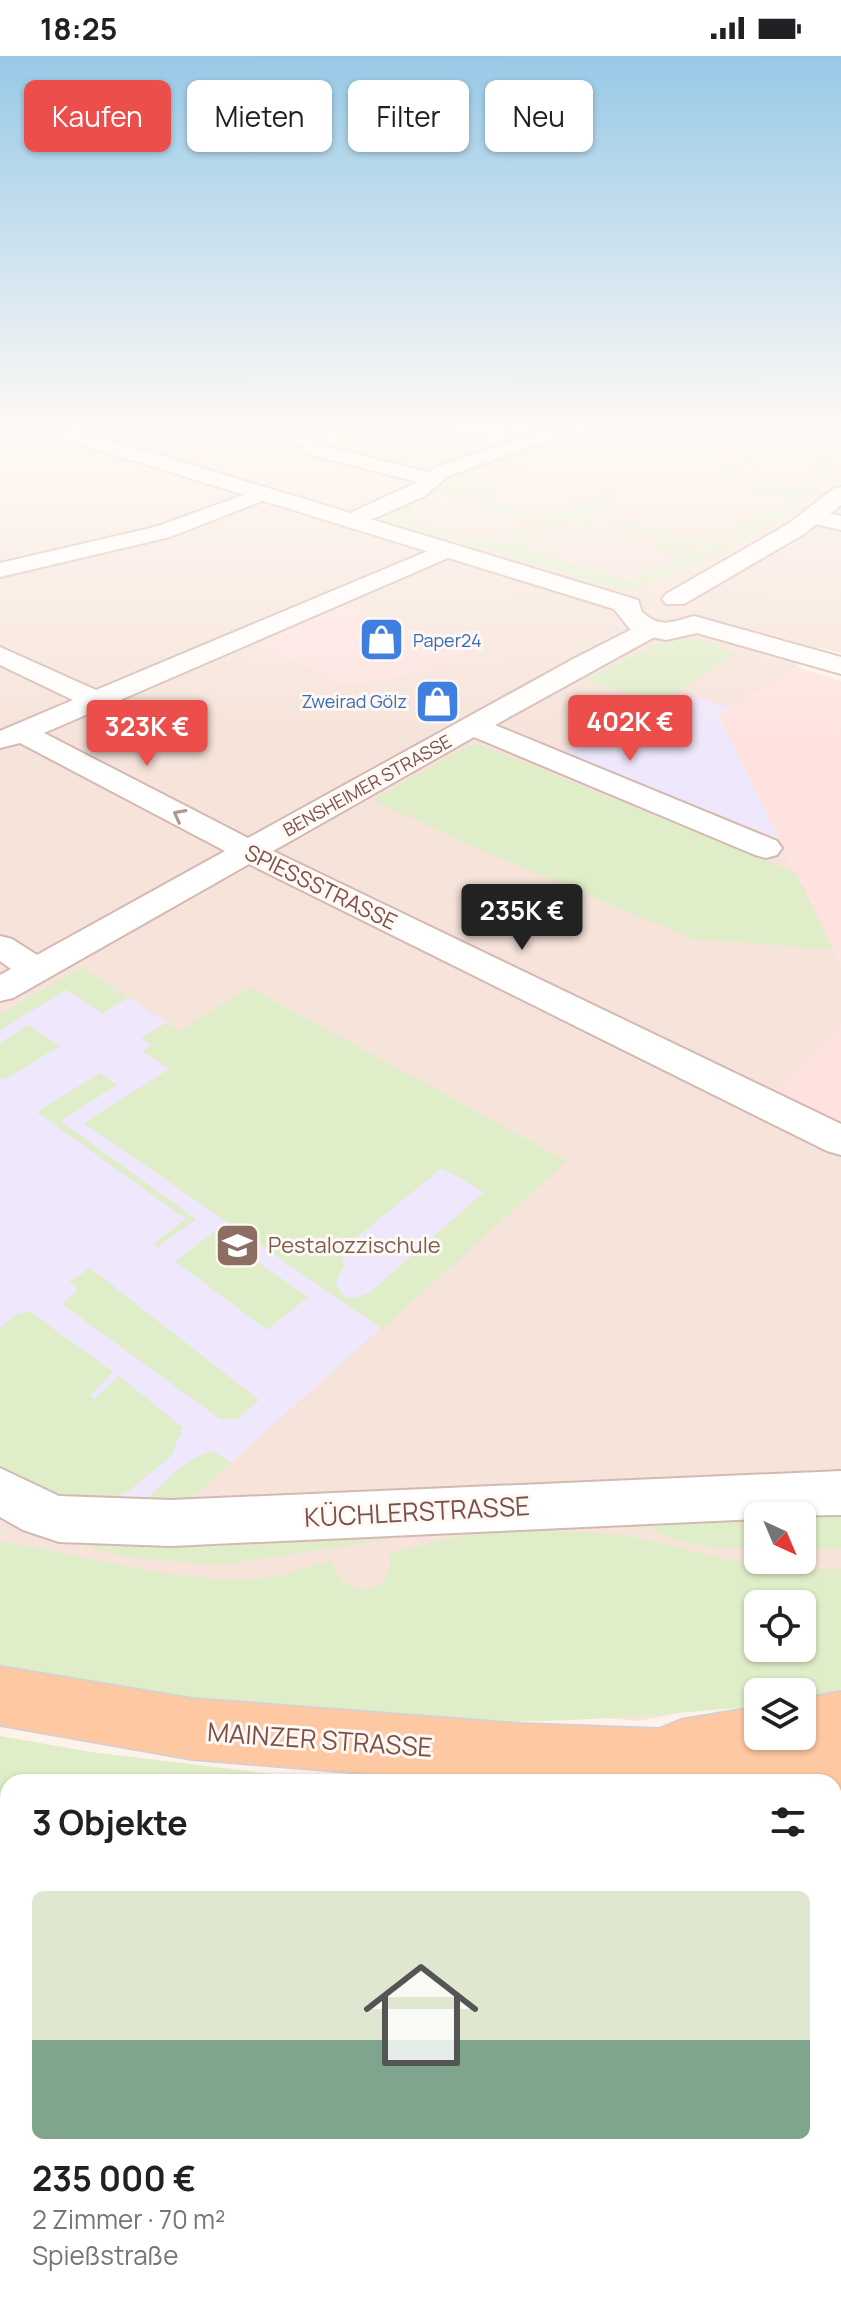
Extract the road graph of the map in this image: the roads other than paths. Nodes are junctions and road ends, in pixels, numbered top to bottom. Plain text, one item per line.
1 (148, 535) edge
2 (399, 535) edge
3 (783, 535) edge
4 (447, 550) junction
5 (0, 570) edge
6 (675, 599) junction
7 (629, 605) junction
8 (694, 624) junction
9 (651, 629) junction
10 (0, 655) edge
11 (841, 666) edge
12 (94, 700) junction
13 (473, 726) junction
14 (10, 737) edge
15 (766, 848) dead end
16 (248, 851) junction
17 (0, 946) edge
18 (37, 970) junction
19 (0, 990) edge
20 (841, 1141) edge
21 (0, 1490) edge
22 (841, 1493) edge
23 (0, 1696) edge
24 (841, 1722) edge
25 (816, 1726) edge
26 (744, 1740) edge
27 (643, 1758) junction
28 (762, 1774) edge

1 - 5 street
2 - 4 main road
3 - 6 main road
4 - 7 main road
4 - 12 street
6 - 7 main road
6 - 8 main road
7 - 9 main road
8 - 9 main road
8 - 11 main road
9 - 13 street, BENSHEIMER STRASSE
10 - 12 street
12 - 14 street
13 - 15 street
13 - 16 street, BENSHEIMER STRASSE
16 -> 14 street, SPIESSSTRASSE
16 - 18 street, BENSHEIMER STRASSE
16 - 20 street, SPIESSSTRASSE
17 - 18 street
18 - 19 street, BENSHEIMER STRASSE
21 - 22 street, KÜCHLERSTRASSE
23 - 27 main road, MAINZER STRASSE
24 - 25 main road
26 - 27 main road, MAINZER STRASSE
27 - 28 main road, MAINZER STRASSE

